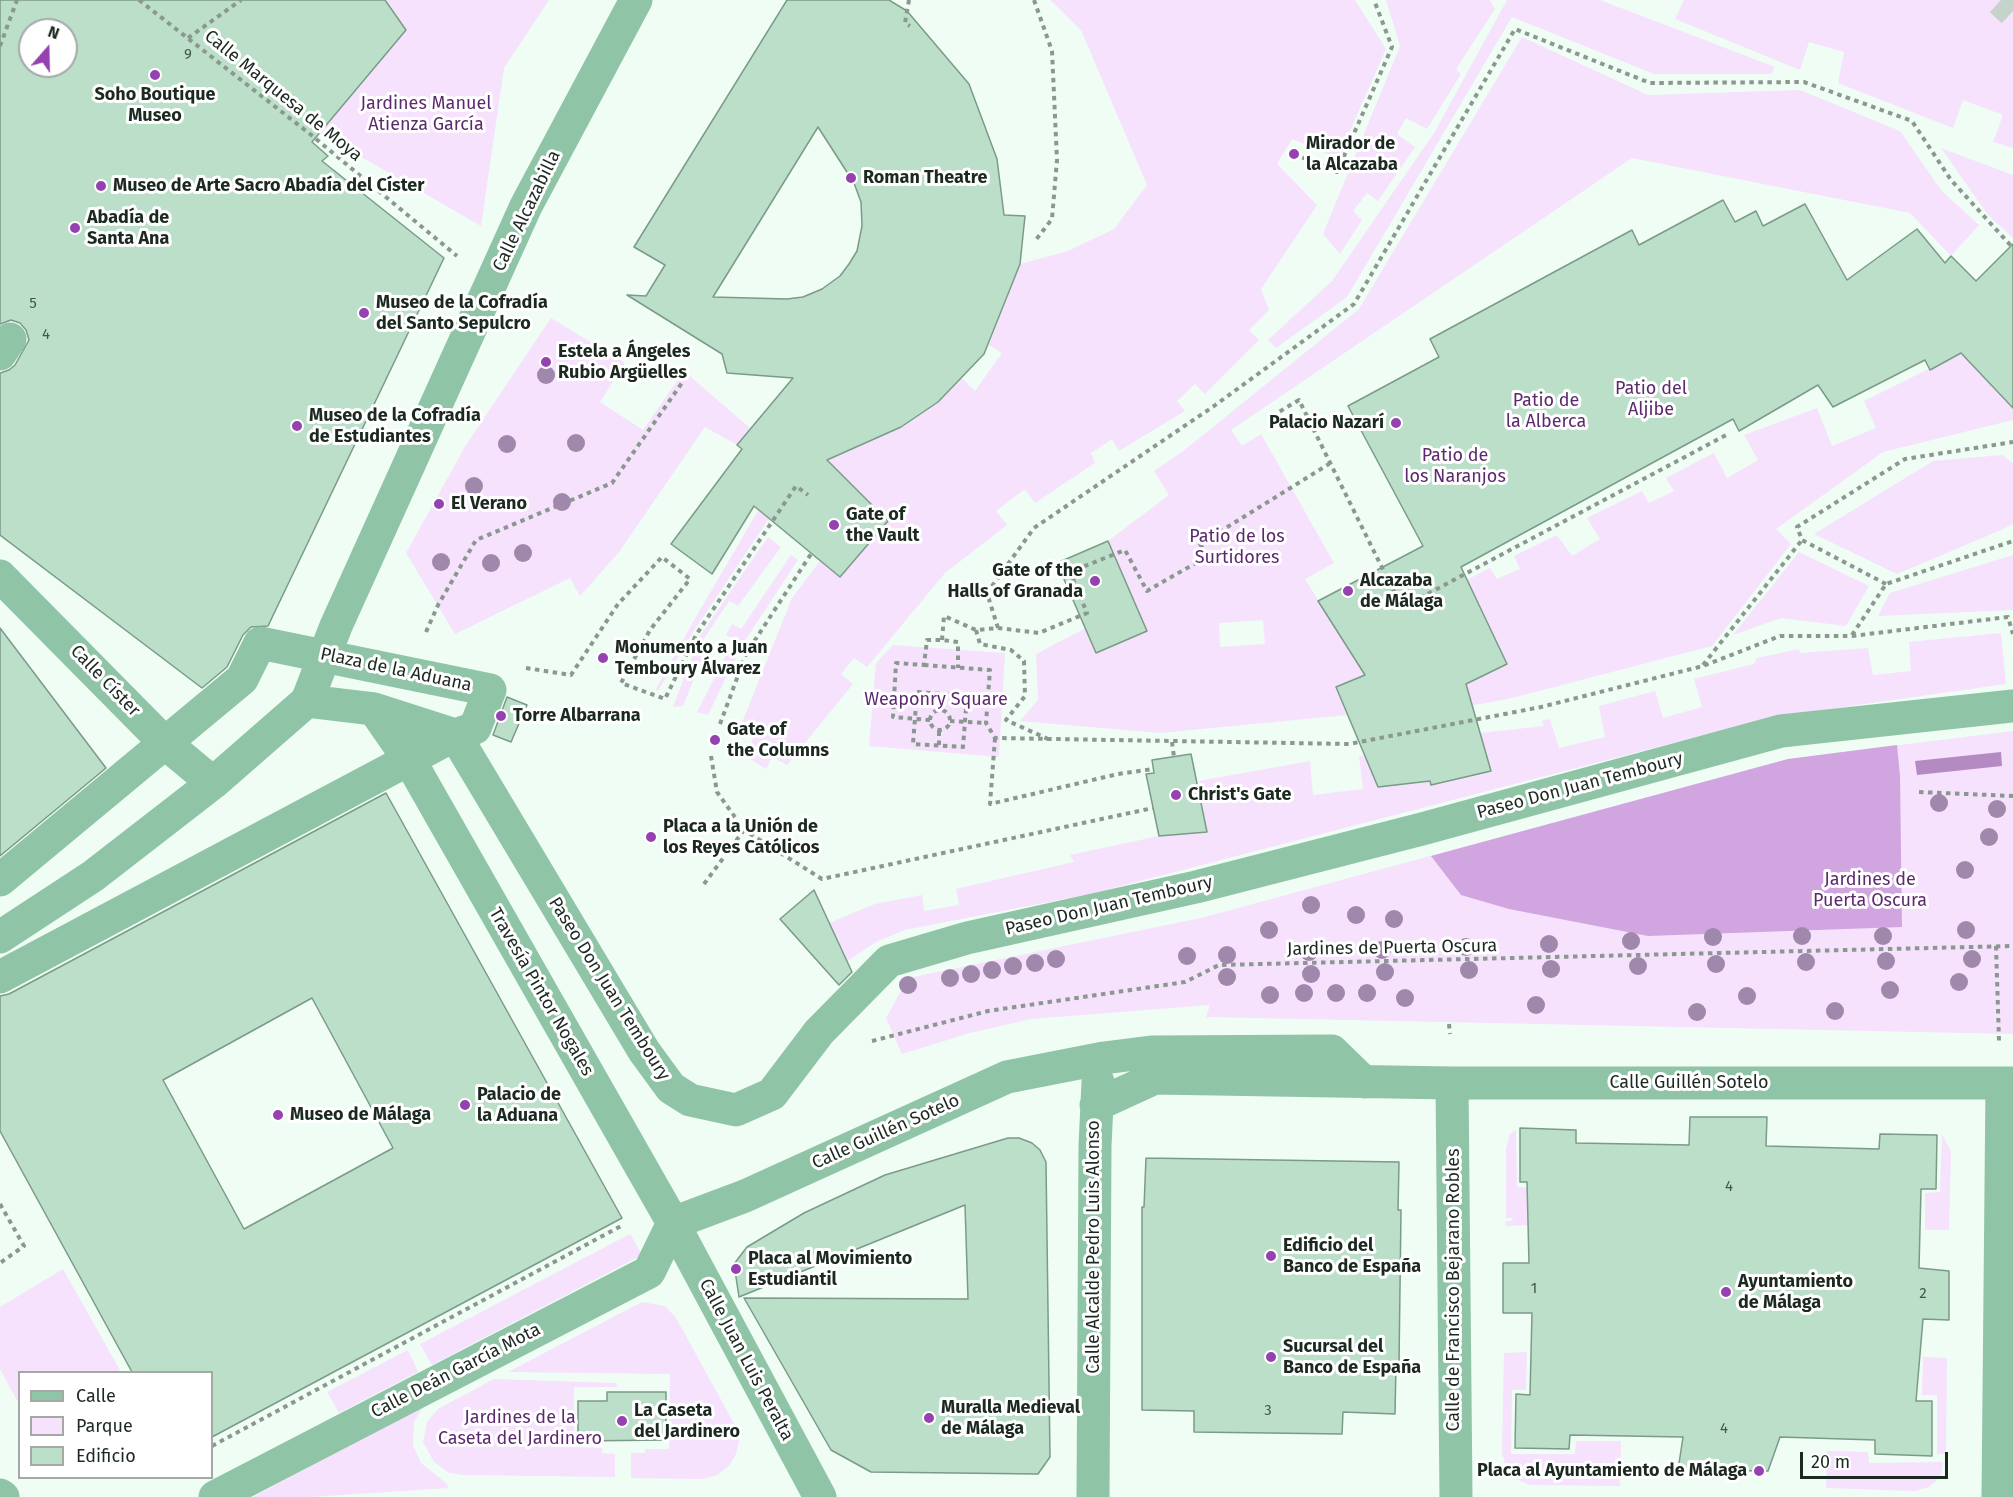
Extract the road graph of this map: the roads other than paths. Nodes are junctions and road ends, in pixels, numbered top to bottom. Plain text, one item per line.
1 (636, 0) edge
2 (0, 576) edge
3 (324, 656) junction
4 (308, 700) junction
5 (2013, 706) edge
6 (374, 709) junction
7 (454, 735) junction
8 (165, 743) junction
9 (410, 761) junction
10 (213, 783) junction
11 (0, 880) edge
12 (0, 937) edge
13 (0, 977) edge
14 (1104, 1058) junction
15 (1364, 1082) junction
16 (1452, 1083) junction
17 (2007, 1084) edge
18 (1096, 1105) junction
19 (673, 1223) junction
20 (215, 1497) edge
21 (820, 1497) edge
22 (1093, 1497) edge
23 (1456, 1497) edge
24 (1998, 1497) edge

1 - 3 street, Calle Alcazabilla
2 - 8 street, Calle Císter
3 - 4 street, Calle Alcazabilla
3 - 7 street, Plaza de la Aduana
3 - 8 street, Plaza de la Aduana
4 - 6 street
4 - 10 street
5 - 7 street, Paseo Don Juan Temboury
6 - 7 street
6 - 9 street, Travesía Pintor Nogales
7 - 9 street, Plaza de la Aduana
8 - 10 street, Calle Císter
8 - 11 street, Plaza de la Aduana
9 - 13 street, Plaza de la Aduana
9 - 19 street, Travesía Pintor Nogales
10 - 12 street
14 - 15 street, Calle Guillén Sotelo
14 - 18 street
14 - 19 street, Calle Guillén Sotelo
15 - 16 street, Calle Guillén Sotelo
15 - 18 street, Calle Guillén Sotelo
16 - 17 street, Calle Guillén Sotelo
16 - 23 street, Calle de Francisco Bejarano Robles
17 - 24 street
18 - 22 street, Calle Alcalde Pedro Luis Alonso
19 - 20 street, Calle Deán García Mota
19 - 21 street, Calle Juan Luis Peralta

